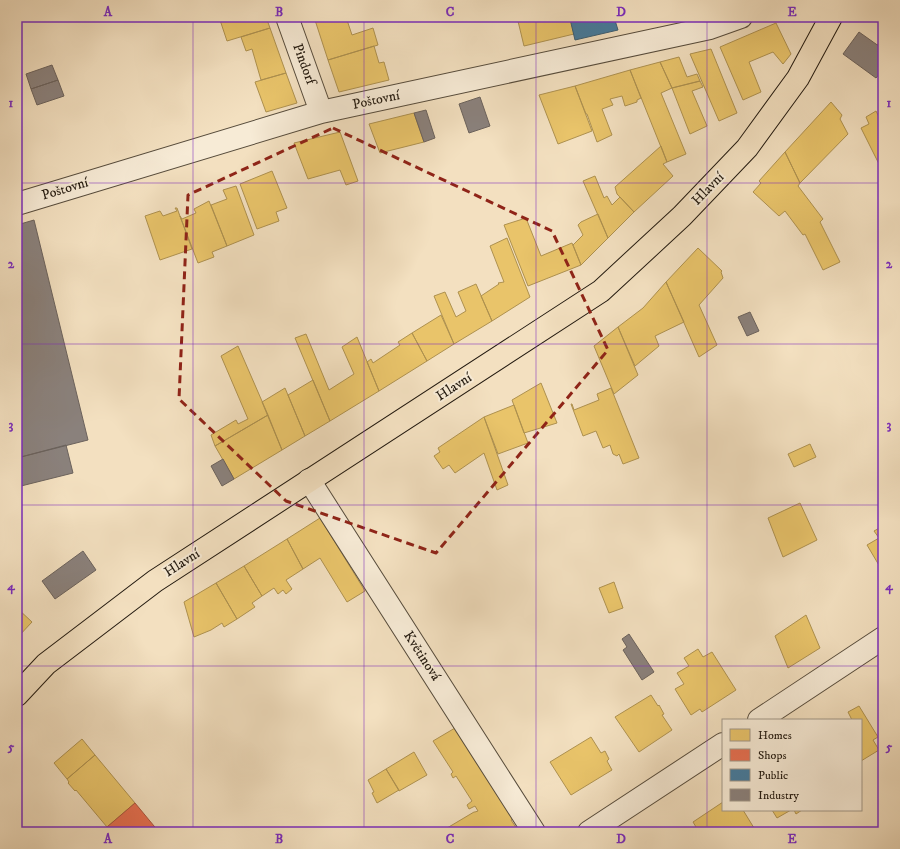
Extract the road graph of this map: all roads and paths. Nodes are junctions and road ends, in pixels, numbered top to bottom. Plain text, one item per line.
1 (287, 17) edge
2 (741, 17) edge
3 (831, 17) edge
4 (321, 112) junction
5 (17, 204) edge
6 (309, 480) junction
7 (883, 638) edge
8 (17, 695) edge
9 (761, 719) edge
10 (722, 745) edge
11 (534, 832) edge
12 (589, 832) edge

1 - 4 street, Pindorf
2 - 4 street, Poštovní
3 - 6 main road, Hlavní
4 - 5 street, Poštovní
6 - 8 main road, Hlavní
6 - 11 street, Květinová
7 - 9 street
10 - 12 street

